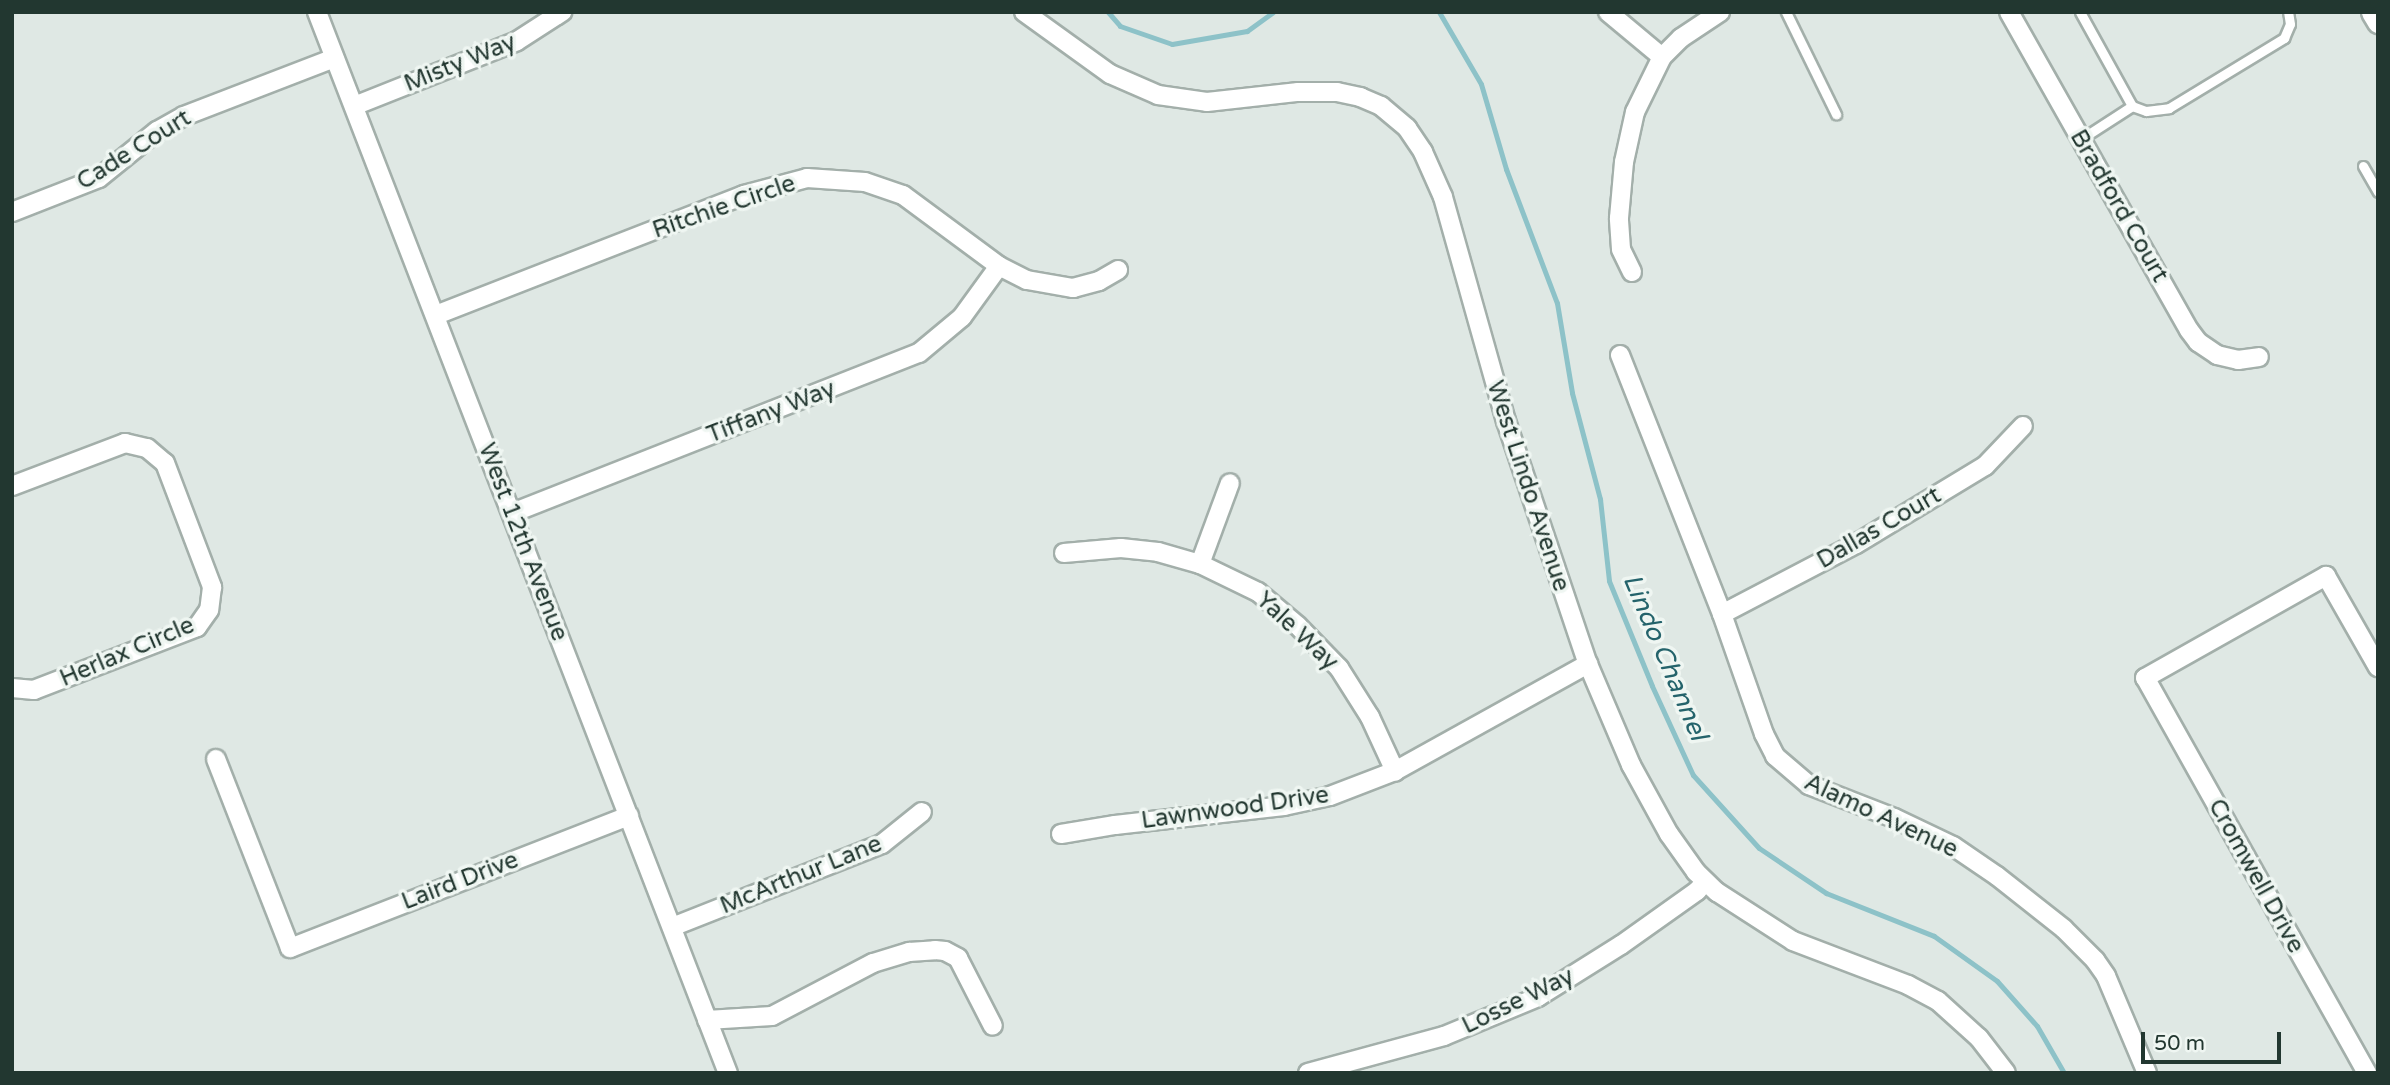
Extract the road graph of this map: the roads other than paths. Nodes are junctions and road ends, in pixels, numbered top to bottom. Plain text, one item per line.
1 (317, 12) edge
2 (562, 12) edge
3 (1024, 12) edge
4 (1608, 12) edge
5 (1720, 12) edge
6 (1786, 12) edge
7 (2009, 12) edge
8 (2080, 12) edge
9 (2288, 12) edge
10 (2372, 12) edge
11 (2378, 22) edge
12 (1662, 57) junction
13 (334, 58) junction
14 (354, 106) junction
15 (2132, 106) junction
16 (1836, 114) dead end
17 (2081, 139) junction
18 (2363, 166) dead end
19 (2378, 192) edge
20 (12, 212) edge
21 (999, 266) junction
22 (1118, 270) dead end
23 (1632, 272) dead end
24 (436, 315) junction
25 (1620, 355) dead end
26 (2259, 357) dead end
27 (2023, 426) dead end
28 (1230, 484) dead end
29 (12, 486) edge
30 (512, 513) junction
31 (1064, 553) dead end
32 (1200, 564) junction
33 (1722, 614) junction
34 (1588, 664) junction
35 (2378, 667) edge
36 (12, 688) edge
37 (216, 759) dead end
38 (1395, 771) junction
39 (922, 811) dead end
40 (629, 816) junction
41 (1061, 834) dead end
42 (1705, 882) junction
43 (672, 927) junction
44 (708, 1020) junction
45 (993, 1026) dead end
46 (728, 1073) edge
47 (1308, 1073) edge
48 (2006, 1073) edge
49 (2147, 1073) edge
50 (2367, 1073) edge

1 - 13 street, West 12th Avenue
2 - 14 street, Misty Way
3 - 34 street, West Lindo Avenue
4 - 12 street
5 - 12 street
6 - 16 lane
7 - 17 street, Bradford Court
8 - 15 lane
9 - 15 lane
10 - 11 main road
12 - 23 street
13 - 14 street, West 12th Avenue
13 - 20 street, Cade Court
14 - 24 street, West 12th Avenue
15 - 17 lane
17 - 26 street, Bradford Court
18 - 19 lane
21 - 22 street, Ritchie Circle
21 - 24 street, Ritchie Circle
21 - 30 street, Tiffany Way
24 - 30 street, West 12th Avenue
25 - 33 street, Alamo Avenue
27 - 33 street, Dallas Court
28 - 32 street
29 - 36 street, Herlax Circle
30 - 40 street, West 12th Avenue
31 - 32 street, Yale Way
32 - 38 street, Yale Way
33 - 49 street, Alamo Avenue
34 - 38 street, Lawnwood Drive
34 - 42 street, West Lindo Avenue
35 - 50 street, Cromwell Drive
37 - 40 street, Laird Drive
38 - 41 street, Lawnwood Drive
39 - 43 street, McArthur Lane
40 - 43 street, West 12th Avenue
42 - 47 street, Losse Way
42 - 48 street, West Lindo Avenue
43 - 44 street, West 12th Avenue
44 - 45 street
44 - 46 street, West 12th Avenue

